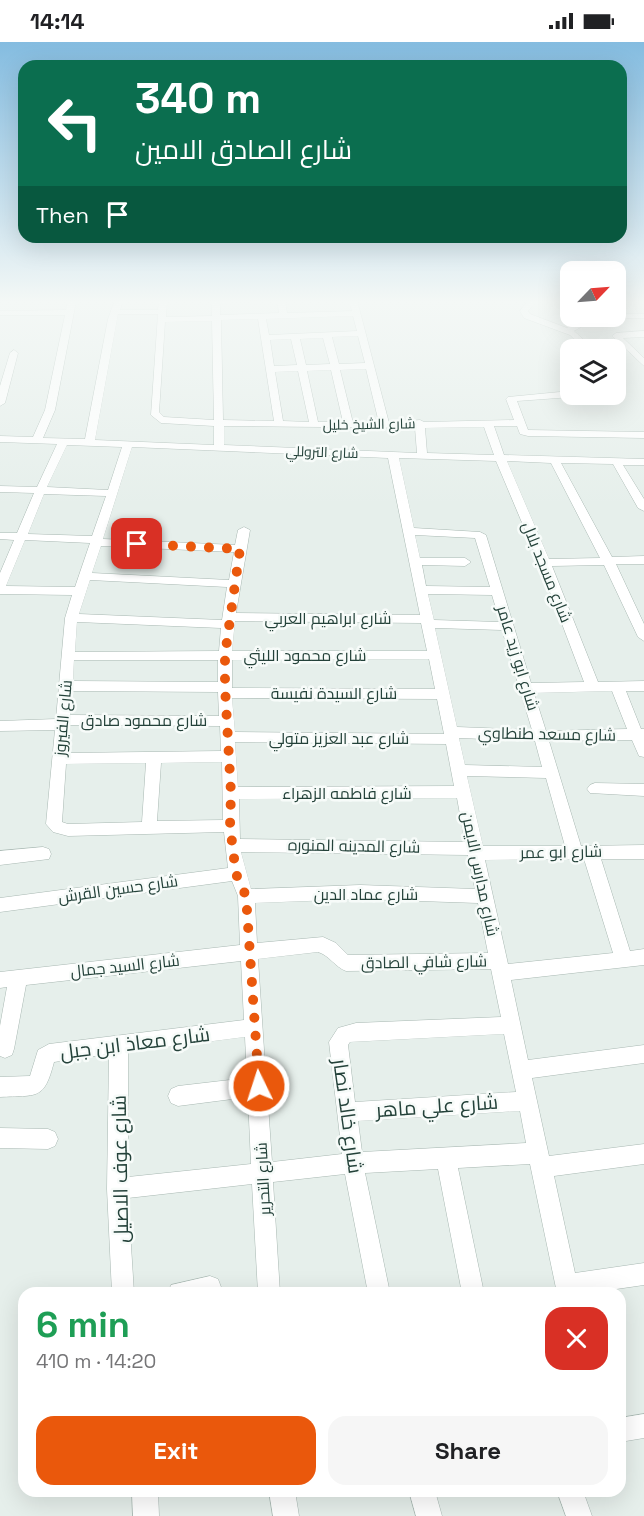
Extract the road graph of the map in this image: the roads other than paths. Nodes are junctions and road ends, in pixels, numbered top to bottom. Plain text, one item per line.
1 (302, 368) edge
2 (10, 369) edge
3 (58, 369) edge
4 (104, 369) edge
5 (158, 369) edge
6 (217, 369) edge
7 (270, 369) joint
8 (277, 369) edge
9 (336, 369) edge
10 (370, 369) edge
11 (560, 395) edge
12 (0, 403) edge
13 (218, 423) junction
14 (420, 423) junction
15 (488, 423) junction
16 (519, 423) junction
17 (279, 424) junction
18 (314, 424) junction
19 (349, 425) junction
20 (385, 426) junction
21 (644, 435) edge
22 (1, 440) edge
23 (37, 440) junction
24 (64, 441) junction
25 (90, 442) junction
26 (128, 444) junction
27 (219, 448) junction
28 (393, 455) junction
29 (422, 456) junction
30 (500, 457) junction
31 (554, 459) junction
32 (616, 461) junction
33 (644, 462) edge
34 (0, 489) edge
35 (40, 491) junction
36 (112, 493) junction
37 (644, 508) edge
38 (244, 530) dead end
39 (409, 531) junction
40 (0, 536) edge
41 (21, 537) junction
42 (96, 541) junction
43 (240, 549) junction
44 (644, 560) edge
45 (415, 561) junction
46 (608, 561) junction
47 (465, 562) dead end
48 (545, 563) junction
49 (85, 576) junction
50 (235, 584) junction
51 (0, 588) edge
52 (421, 590) junction
53 (80, 591) junction
54 (497, 591) junction
55 (71, 618) junction
56 (229, 621) junction
57 (427, 621) junction
58 (508, 626) junction
59 (644, 637) edge
60 (225, 655) junction
61 (434, 655) junction
62 (68, 656) junction
63 (65, 686) junction
64 (644, 686) edge
65 (592, 687) junction
66 (616, 687) junction
67 (527, 688) junction
68 (225, 690) junction
69 (442, 694) junction
70 (62, 722) junction
71 (0, 726) edge
72 (227, 729) junction
73 (640, 734) edge
74 (450, 736) junction
75 (542, 736) junction
76 (644, 752) edge
77 (229, 756) junction
78 (154, 757) junction
79 (59, 759) junction
80 (457, 771) junction
81 (553, 772) junction
82 (595, 789) dead end
83 (644, 790) edge
84 (462, 792) junction
85 (231, 793) junction
86 (230, 826) junction
87 (149, 828) junction
88 (232, 845) junction
89 (477, 851) junction
90 (582, 851) junction
91 (644, 852) edge
92 (43, 854) dead end
93 (0, 858) edge
94 (236, 874) junction
95 (246, 896) junction
96 (486, 896) junction
97 (0, 905) edge
98 (250, 952) junction
99 (644, 957) edge
100 (624, 959) junction
101 (499, 967) junction
102 (9, 979) edge
103 (512, 1025) junction
104 (255, 1027) junction
105 (119, 1044) junction
106 (5, 1049) dead end
107 (644, 1054) edge
108 (521, 1070) junction
109 (259, 1086) junction
110 (0, 1087) edge
111 (178, 1096) dead end
112 (528, 1101) junction
113 (347, 1112) junction
114 (0, 1138) edge
115 (48, 1139) dead end
116 (644, 1154) edge
117 (446, 1158) junction
118 (540, 1160) junction
119 (353, 1163) junction
120 (263, 1173) junction
121 (117, 1189) junction
122 (644, 1274) edge
123 (123, 1287) edge
124 (269, 1287) edge
125 (378, 1287) edge
126 (473, 1287) edge
127 (568, 1287) edge
128 (578, 1287) edge
129 (644, 1426) edge
130 (626, 1430) edge
131 (145, 1497) edge
132 (283, 1497) edge
133 (424, 1497) edge
134 (572, 1497) edge
135 (146, 1516) edge
136 (286, 1516) edge
137 (429, 1516) edge
138 (579, 1516) edge

1 - 18 street
2 - 12 street
3 - 23 street
4 - 25 street
5 - 13 street, شارع الشيخ خليل
6 - 13 street
7 - 8 street
7 - 17 street
9 - 19 street
10 - 20 street
11 - 16 street
13 - 17 street, شارع الشيخ خليل
13 - 27 street
14 - 15 street, شارع الشيخ خليل
14 - 20 street, شارع الشيخ خليل
14 - 29 street
15 - 16 street, شارع الشيخ خليل
15 - 30 street, شارع مسجد بلال
16 - 21 street
17 - 18 street, شارع الشيخ خليل
18 - 19 street, شارع الشيخ خليل
19 - 20 street, شارع الشيخ خليل
22 - 23 street, شارع التروللي
23 - 24 street, شارع التروللي
24 - 25 street, شارع التروللي
24 - 35 street
25 - 26 street, شارع التروللي
26 - 27 street, شارع التروللي
26 - 36 street, شارع الفيروز
27 - 28 street, شارع التروللي
28 - 29 street, شارع التروللي
28 - 39 street, شارع مدارس الايمن
29 - 30 street, شارع التروللي
30 - 31 street, شارع التروللي
30 - 48 street, شارع مسجد بلال
31 - 32 street, شارع التروللي
31 - 46 street
32 - 33 street, شارع التروللي
32 - 37 street
34 - 35 street
35 - 36 street
35 - 41 street
36 - 42 street, شارع الفيروز
38 - 43 street, شارع التحرير
39 - 45 street, شارع مدارس الايمن
39 - 54 street, شارع ابو زيد عامر
40 - 41 street
41 - 42 street
41 - 51 street
42 - 43 street
42 - 49 street, شارع الفيروز
43 - 50 street, شارع التحرير
44 - 46 street
45 - 47 street
45 - 52 street, شارع مدارس الايمن
46 - 48 street
46 - 59 street
48 - 65 street, شارع مسجد بلال
49 - 50 street
49 - 53 street, شارع الفيروز
50 - 56 street, شارع التحرير
51 - 53 street
52 - 54 street
52 - 57 street, شارع مدارس الايمن
53 - 55 street, شارع الفيروز
54 - 58 street, شارع ابو زيد عامر
55 - 56 street, شارع ابراهيم العربي
55 - 62 street, شارع الفيروز
56 - 57 street, شارع ابراهيم العربي
56 - 60 street, شارع التحرير
57 - 58 street, شارع ابراهيم العربي
57 - 61 street, شارع مدارس الايمن
58 - 67 street, شارع ابو زيد عامر
60 - 61 street, شارع محمود الليثي
60 - 62 street, شارع محمود الليثي
60 - 68 street, شارع التحرير
61 - 69 street, شارع مدارس الايمن
62 - 63 street, شارع الفيروز
63 - 68 street, شارع السيدة نفيسة
63 - 70 street, شارع الفيروز
64 - 66 street
65 - 66 street
65 - 67 street
66 - 73 street
67 - 75 street, شارع ابو زيد عامر
68 - 69 street, شارع السيدة نفيسة
68 - 72 street, شارع التحرير
69 - 74 street, شارع مدارس الايمن
70 - 71 street, شارع محمود صادق
70 - 72 street, شارع محمود صادق
70 - 79 street, شارع الفيروز
72 - 74 street, شارع عبد العزيز متولي
72 - 77 street, شارع التحرير
73 - 75 street, شارع مسعد طنطاوي
73 - 76 street
74 - 75 street, شارع مسعد طنطاوي
74 - 80 street, شارع مدارس الايمن
75 - 81 street, شارع ابو زيد عامر
77 - 78 street
77 - 85 street, شارع التحرير
78 - 79 street
78 - 87 street
79 - 87 street, شارع الفيروز
80 - 81 street
80 - 84 street, شارع مدارس الايمن
81 - 90 street, شارع ابو زيد عامر
82 - 83 street
84 - 85 street, شارع فاطمه الزهراء
84 - 89 street, شارع مدارس الايمن
85 - 86 street, شارع التحرير
86 - 87 street, شارع الفيروز
86 - 88 street, شارع التحرير
88 - 89 street, شارع المدينه المنوره
88 - 94 street, شارع التحرير
89 - 90 street, شارع ابو عمر
89 - 96 street, شارع مدارس الايمن
90 - 91 street, شارع ابو عمر
90 - 100 street, شارع ابو زيد عامر
92 - 93 street
94 - 95 street, شارع التحرير
94 - 97 street, شارع حسين القرش
95 - 96 street, شارع عماد الدين
95 - 98 street, شارع التحرير
96 - 101 street, شارع مدارس الايمن
98 - 101 street, شارع شافي الصادق
98 - 102 street, شارع السيد جمال
98 - 104 street, شارع التحرير
99 - 100 street, شارع شافي الصادق
100 - 101 street, شارع شافي الصادق
101 - 103 street, شارع مدارس الايمن
102 - 106 street
103 - 108 street, شارع مدارس الايمن
103 - 113 street, شارع خالد نصار
104 - 105 street, شارع معاذ ابن جبل
104 - 109 street, شارع التحرير
105 - 110 street, شارع معاذ ابن جبل
105 - 121 street, شارع عوف الاصيل
107 - 108 street
108 - 112 street, شارع مدارس الايمن
109 - 111 street
109 - 120 street, شارع التحرير
112 - 113 street, شارع علي ماهر
112 - 118 street, شارع مدارس الايمن
113 - 119 street, شارع خالد نصار
114 - 115 street
116 - 118 street
117 - 118 street
117 - 119 street
117 - 126 street
118 - 127 street, شارع مدارس الايمن
119 - 120 street
119 - 125 street, شارع خالد نصار
120 - 121 street
120 - 124 street, شارع التحرير
121 - 123 street, شارع عوف الاصيل
122 - 128 street
129 - 130 street
131 - 135 street
132 - 136 street
133 - 137 street
134 - 138 street

